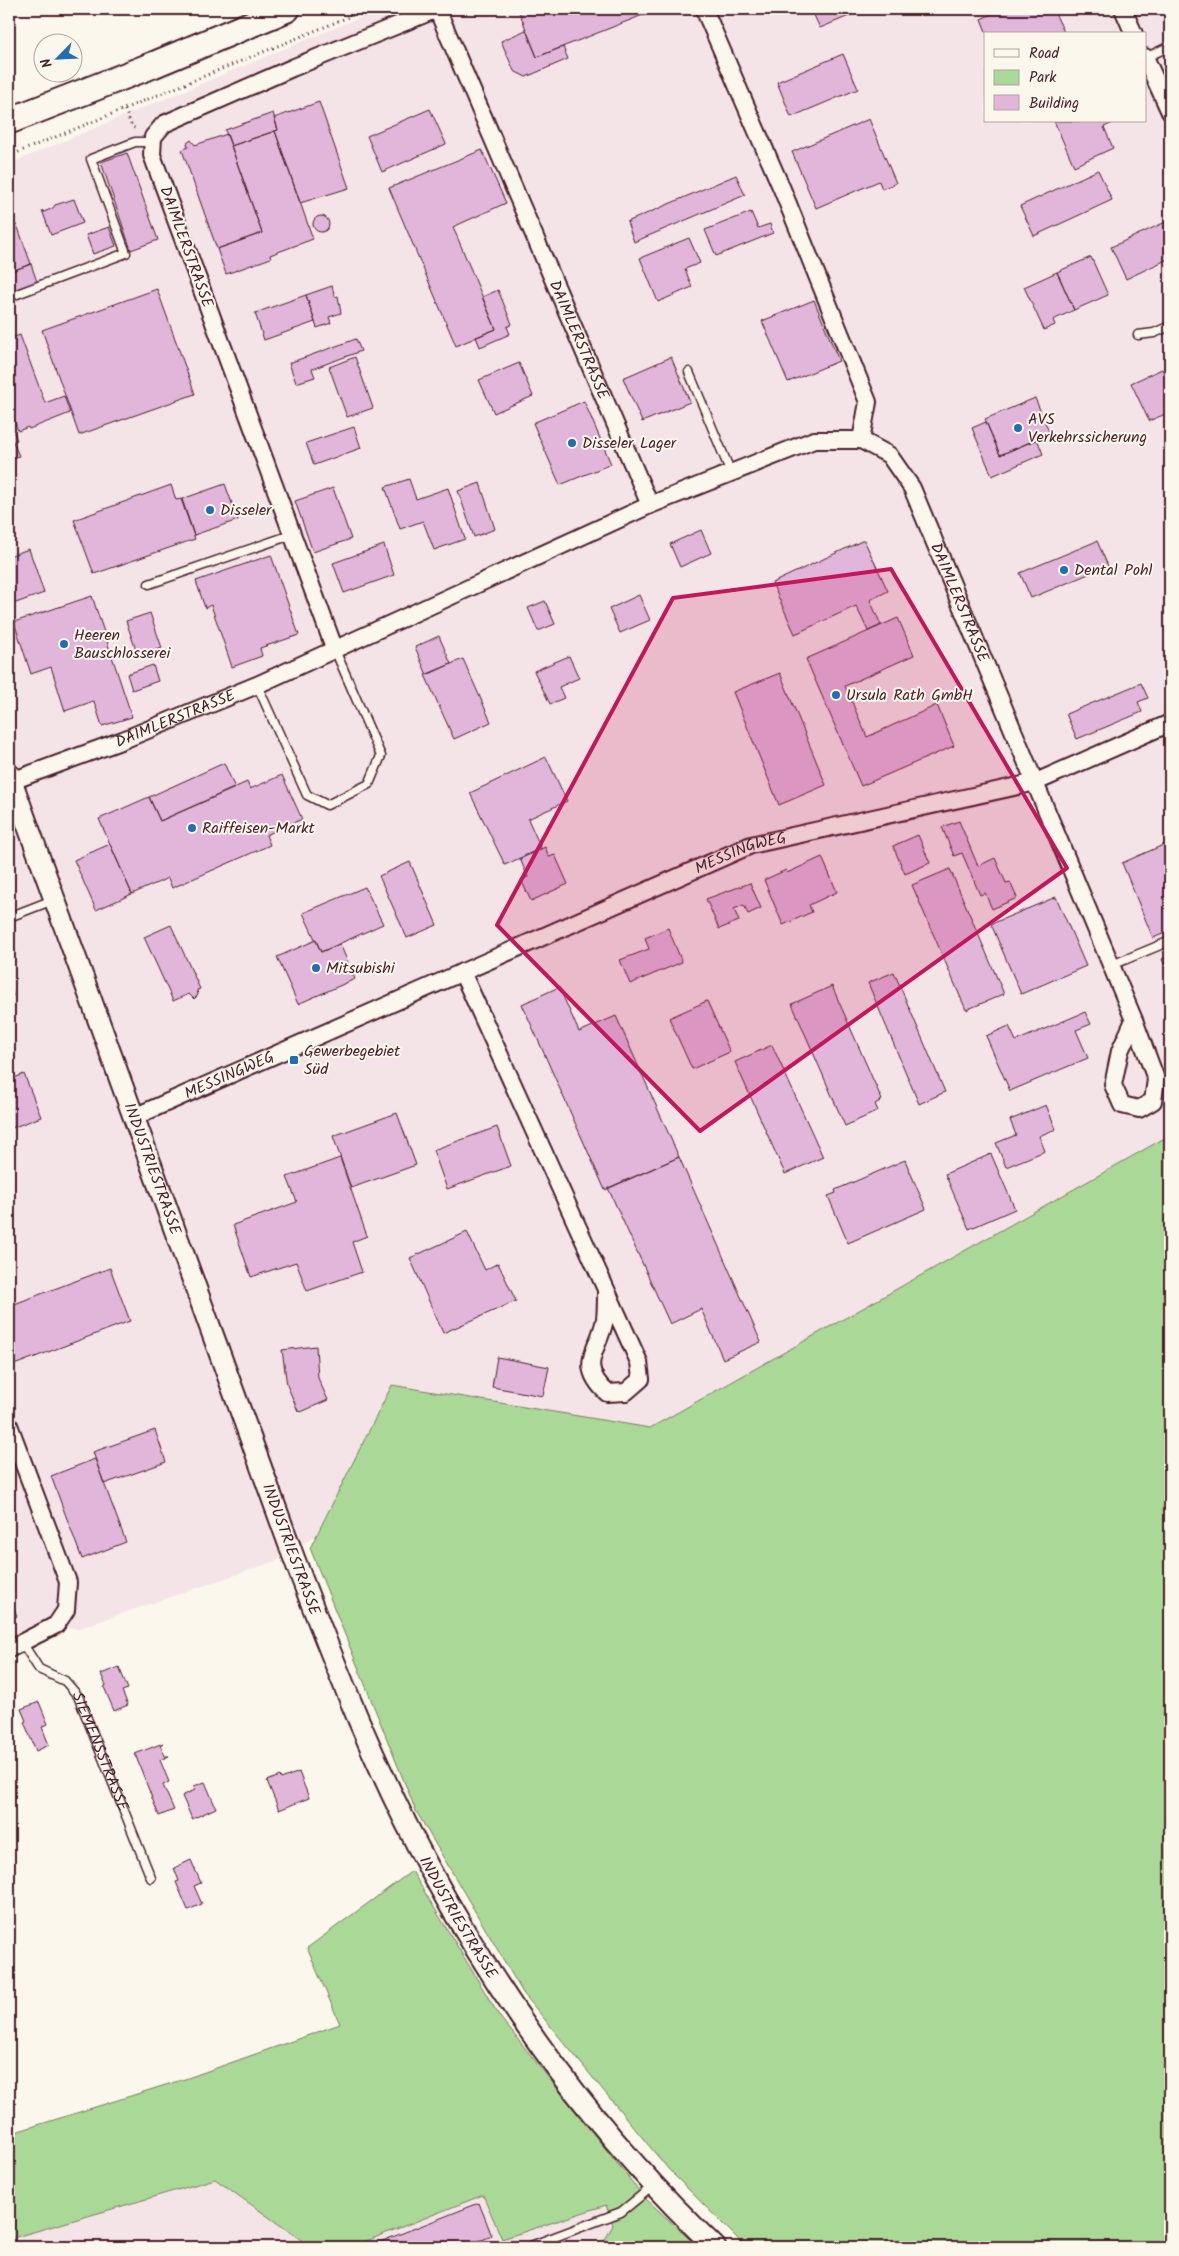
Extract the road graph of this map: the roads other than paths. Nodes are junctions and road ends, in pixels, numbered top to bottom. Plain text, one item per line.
1 (287, 9) edge
2 (438, 9) edge
3 (704, 9) edge
4 (1123, 9) edge
5 (1133, 32) edge
6 (1170, 46) edge
7 (1146, 58) edge
8 (1146, 60) edge
9 (1170, 112) edge
10 (9, 121) edge
11 (152, 139) junction
12 (9, 298) edge
13 (1170, 326) edge
14 (1138, 334) dead end
15 (688, 372) dead end
16 (861, 440) junction
17 (730, 473) junction
18 (650, 505) junction
19 (291, 535) junction
20 (149, 584) dead end
21 (335, 650) junction
22 (257, 685) junction
23 (1170, 723) edge
24 (10, 779) edge
25 (1036, 782) junction
26 (55, 900) junction
27 (9, 917) edge
28 (1170, 941) edge
29 (1112, 965) junction
30 (462, 972) junction
31 (1134, 1020) junction
32 (134, 1117) junction
33 (606, 1292) junction
34 (9, 1425) edge
35 (16, 1646) edge
36 (151, 1878) dead end
37 (654, 2185) junction
38 (528, 2247) edge
39 (715, 2247) edge

1 - 10 main road
2 - 11 street, DAIMLERSTRASSE
2 - 18 street, DAIMLERSTRASSE
3 - 16 street
4 - 5 street
6 - 7 lane
8 - 9 street
11 - 12 lane
11 - 19 street, DAIMLERSTRASSE
13 - 14 lane
15 - 17 lane
16 - 17 street, DAIMLERSTRASSE
16 - 25 street, DAIMLERSTRASSE
17 - 18 street, DAIMLERSTRASSE
18 - 21 street, DAIMLERSTRASSE
19 - 20 lane
19 - 21 street, DAIMLERSTRASSE
21 - 22 street, DAIMLERSTRASSE
21 - 22 lane
22 - 24 street, DAIMLERSTRASSE
23 - 25 street, MESSINGWEG
24 - 26 street, INDUSTRIESTRASSE
25 - 29 street
25 - 30 street, MESSINGWEG
26 - 27 lane
26 - 32 street, INDUSTRIESTRASSE
28 - 29 lane
29 - 31 street
30 - 32 street, MESSINGWEG
30 - 33 street
31 - 31 street
32 - 37 street, INDUSTRIESTRASSE
33 - 33 street
34 - 35 street, SIEMENSSTRASSE
35 - 36 lane, SIEMENSSTRASSE
37 - 38 lane
37 - 39 street, INDUSTRIESTRASSE

